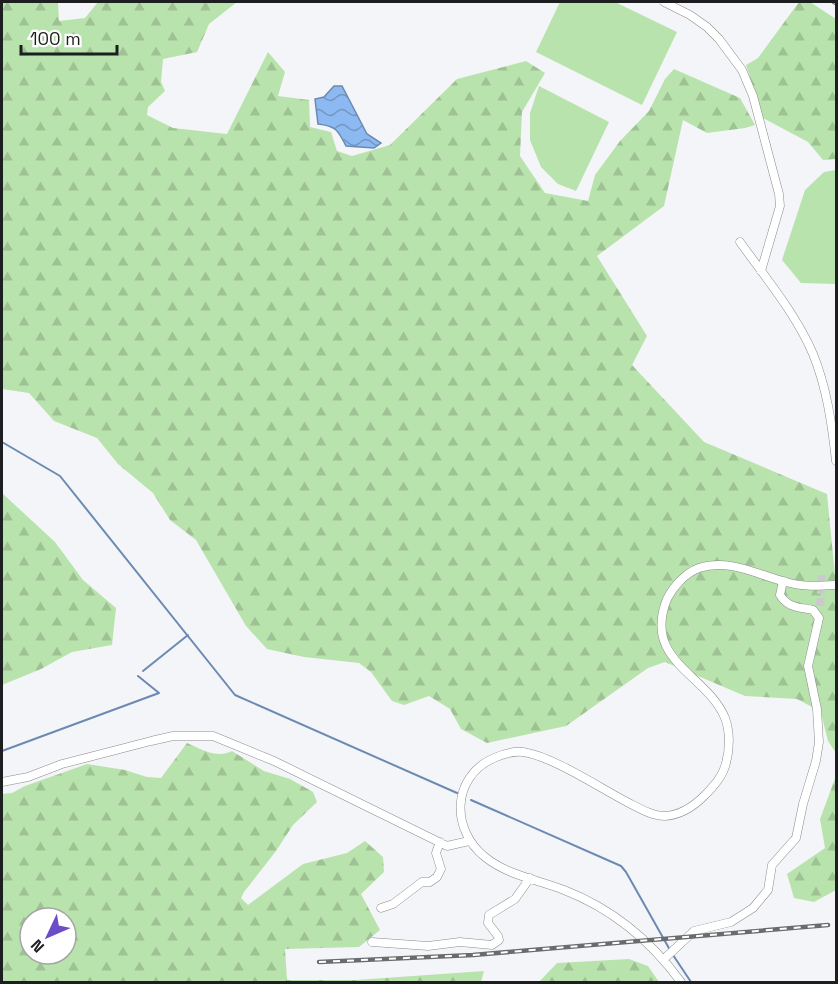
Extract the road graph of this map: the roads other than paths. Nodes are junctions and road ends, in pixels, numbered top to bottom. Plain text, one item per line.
1 (664, 2) edge
2 (740, 242) dead end
3 (761, 271) junction
4 (837, 461) edge
5 (783, 581) junction
6 (837, 585) edge
7 (2, 783) edge
8 (469, 841) junction
9 (440, 842) junction
10 (530, 878) junction
11 (381, 908) dead end
12 (372, 942) dead end
13 (669, 954) junction
14 (681, 982) edge

1 - 3 street
2 - 3 street
3 - 4 street
5 - 6 street
5 - 8 street
5 - 13 street
7 - 9 street
8 - 9 street
8 - 10 street
9 - 11 street
10 - 12 street
10 - 13 street
13 - 14 street

